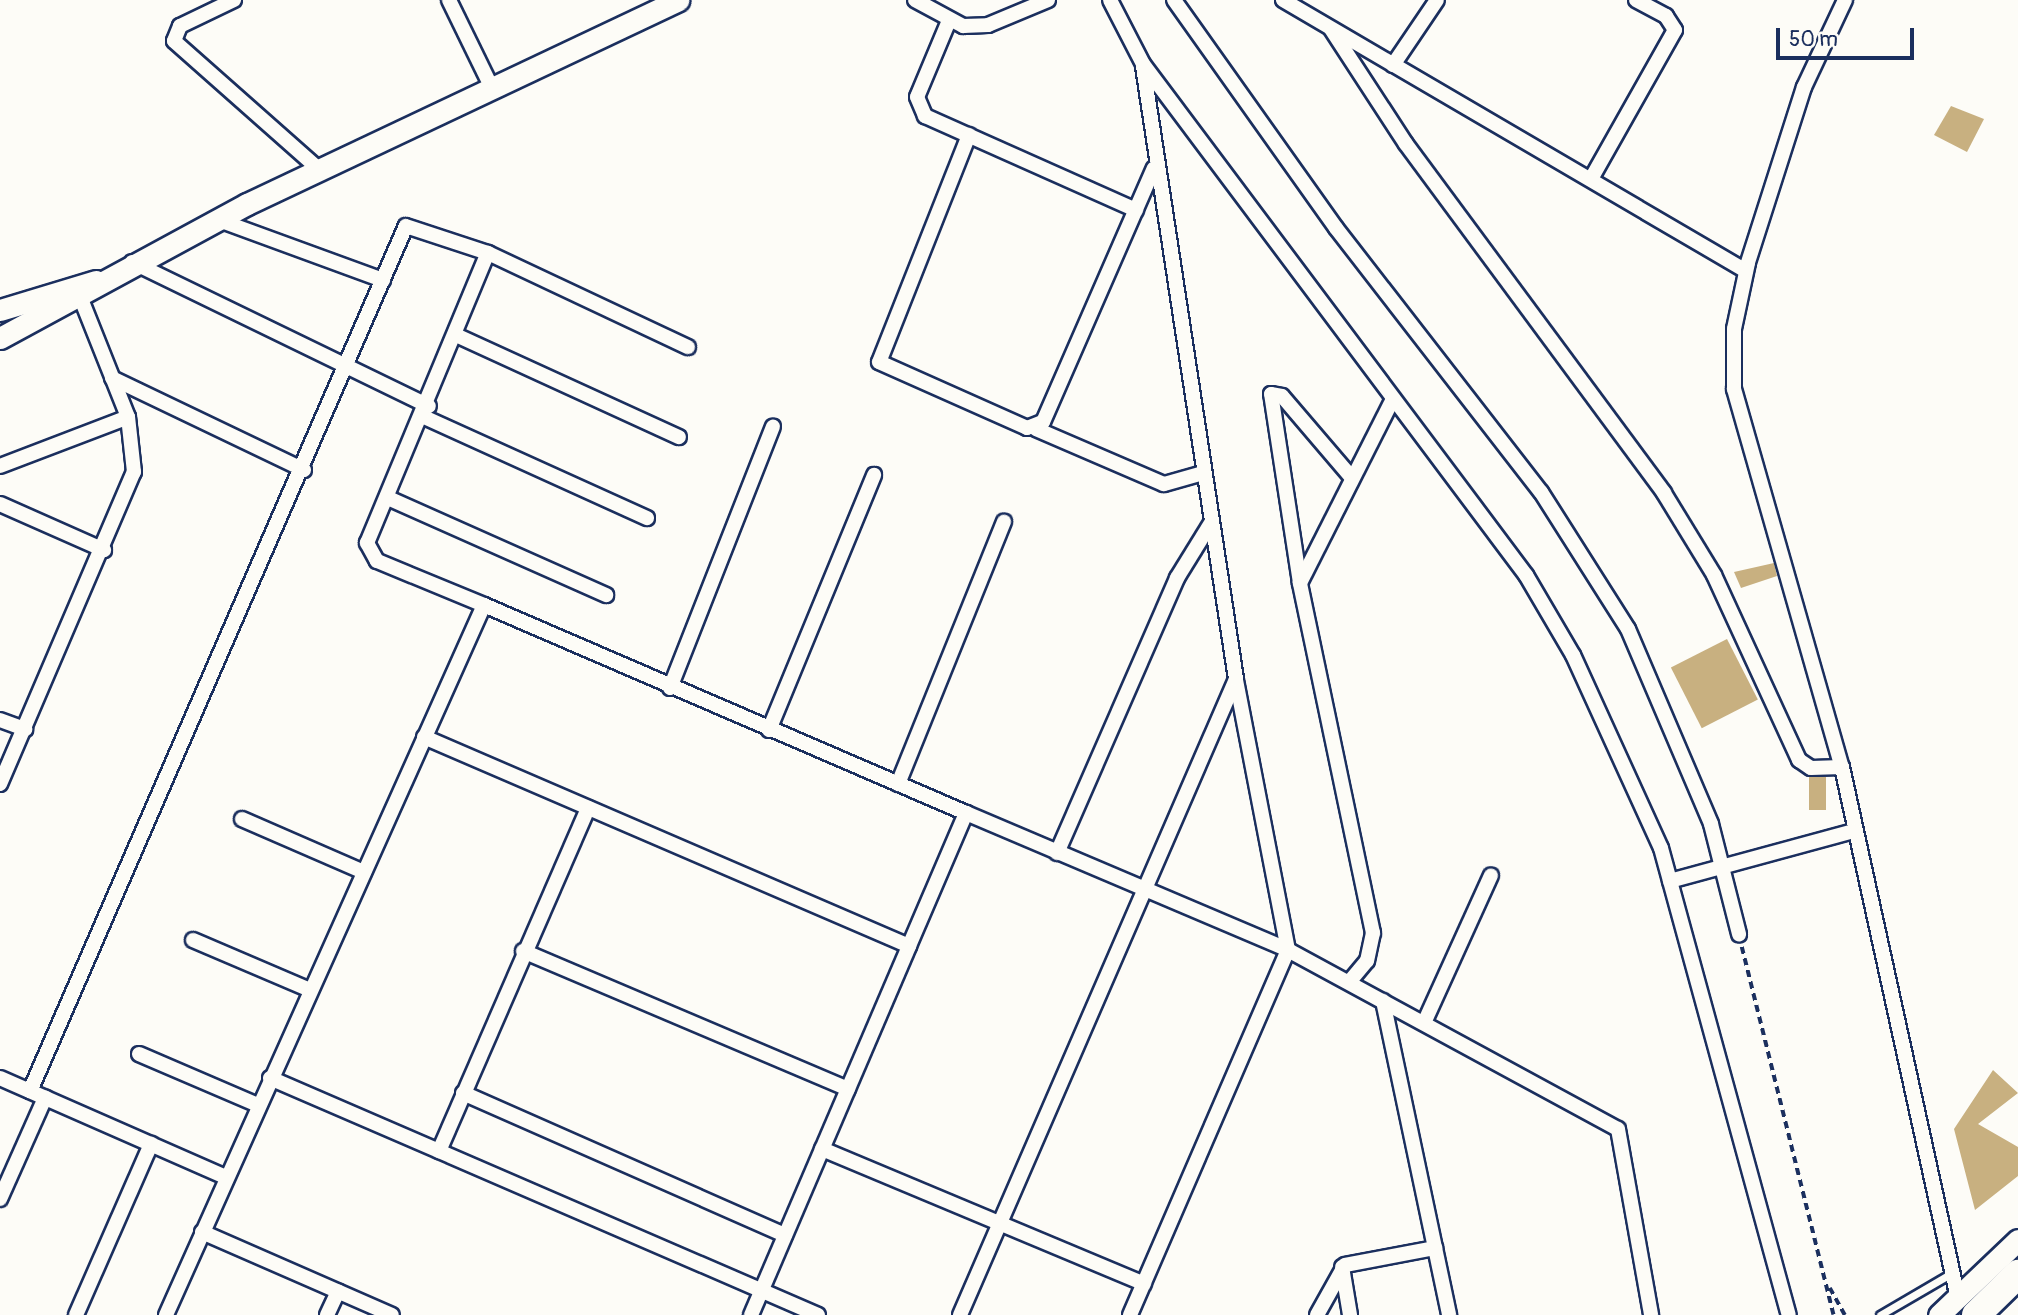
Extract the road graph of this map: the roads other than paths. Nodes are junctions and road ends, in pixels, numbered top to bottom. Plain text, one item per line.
1 (208, 0) edge
2 (234, 0) edge
3 (449, 0) edge
4 (678, 0) edge
5 (915, 0) edge
6 (1048, 0) edge
7 (1110, 0) edge
8 (1174, 0) edge
9 (1283, 0) edge
10 (1437, 0) edge
11 (1636, 0) edge
12 (1846, 0) edge
13 (201, 16) junction
14 (948, 23) junction
15 (1331, 29) junction
16 (1143, 64) junction
17 (1393, 65) junction
18 (492, 88) junction
19 (969, 135) junction
20 (1155, 166) junction
21 (320, 170) junction
22 (1591, 179) junction
23 (1136, 210) junction
24 (216, 219) junction
25 (488, 253) junction
26 (132, 262) junction
27 (1746, 271) junction
28 (383, 280) junction
29 (96, 281) junction
30 (81, 299) junction
31 (0, 310) edge
32 (457, 336) junction
33 (0, 338) edge
34 (688, 346) dead end
35 (348, 366) junction
36 (112, 378) junction
37 (1393, 400) junction
38 (426, 412) junction
39 (128, 417) junction
40 (773, 427) dead end
41 (1036, 429) junction
42 (679, 437) dead end
43 (0, 466) edge
44 (304, 470) junction
45 (1203, 472) junction
46 (874, 475) dead end
47 (1352, 478) junction
48 (388, 498) junction
49 (0, 504) edge
50 (647, 518) dead end
51 (1004, 522) dead end
52 (1211, 523) junction
53 (104, 550) junction
54 (1300, 583) junction
55 (606, 595) dead end
56 (484, 605) junction
57 (1236, 679) junction
58 (670, 688) junction
59 (0, 720) edge
60 (25, 729) junction
61 (769, 730) junction
62 (424, 737) junction
63 (1842, 767) junction
64 (898, 784) junction
65 (0, 785) edge
66 (588, 808) junction
67 (966, 813) junction
68 (242, 820) dead end
69 (1854, 831) junction
70 (1057, 853) junction
71 (1724, 868) junction
72 (364, 872) junction
73 (1491, 875) dead end
74 (1670, 881) junction
75 (1146, 890) junction
76 (1739, 934) road end
77 (192, 940) dead end
78 (909, 946) junction
79 (1288, 950) junction
80 (523, 951) junction
81 (1350, 981) junction
82 (310, 990) junction
83 (1383, 1001) junction
84 (1424, 1023) junction
85 (139, 1054) dead end
86 (0, 1078) edge
87 (270, 1078) junction
88 (848, 1089) junction
89 (30, 1091) junction
90 (463, 1093) junction
91 (46, 1098) junction
92 (258, 1105) junction
93 (150, 1144) junction
94 (822, 1149) junction
95 (439, 1152) junction
96 (226, 1177) junction
97 (0, 1199) edge
98 (1001, 1222) junction
99 (202, 1231) junction
100 (785, 1235) junction
101 (2018, 1240) edge
102 (1435, 1248) junction
103 (1342, 1267) junction
104 (1952, 1273) junction
105 (2018, 1274) edge
106 (1144, 1284) junction
107 (761, 1290) junction
108 (338, 1291) junction
109 (1967, 1306) edge
110 (76, 1315) edge
111 (166, 1315) edge
112 (327, 1315) edge
113 (392, 1315) edge
114 (751, 1315) edge
115 (818, 1315) edge
116 (960, 1315) edge
117 (1130, 1315) edge
118 (1318, 1315) edge
119 (1350, 1315) edge
120 (1449, 1315) edge
121 (1651, 1315) edge
122 (1789, 1315) edge
123 (1880, 1315) edge
124 (1939, 1315) edge

1 - 13 street
2 - 13 street
3 - 18 street
4 - 18 street
5 - 14 street
6 - 14 street
7 - 16 street
8 - 71 street
9 - 15 street
10 - 17 street
11 - 22 street
12 - 27 street
13 - 21 street
14 - 19 street
15 - 17 street
15 - 63 street
16 - 20 street
16 - 37 street
17 - 22 street
18 - 21 street
19 - 23 street
19 - 41 street
20 - 23 street
20 - 45 street
21 - 24 street
22 - 27 street
23 - 41 street
24 - 26 street
24 - 28 street
25 - 28 street
25 - 32 street
25 - 34 street
26 - 29 street
26 - 35 street
27 - 63 street
28 - 35 street
29 - 30 street
29 - 31 street
30 - 33 street
30 - 36 street
32 - 38 street
32 - 42 street
35 - 38 street
35 - 44 street
36 - 39 street
36 - 44 street
37 - 47 street
37 - 74 street
38 - 48 street
38 - 50 street
39 - 43 street
39 - 53 street
40 - 58 street
41 - 45 street
44 - 89 street
45 - 52 street
46 - 61 street
47 - 54 street
47 - 54 street
48 - 55 street
48 - 56 street
49 - 53 street
51 - 64 street
52 - 57 street
52 - 70 street
53 - 60 street
54 - 81 street
56 - 58 street
56 - 62 street
57 - 75 street
57 - 79 street
58 - 61 street
59 - 60 street
60 - 65 street
61 - 64 street
62 - 66 street
62 - 72 street
63 - 69 street
64 - 67 street
66 - 78 street
66 - 80 street
67 - 70 street
67 - 78 street
68 - 72 street
69 - 71 street
69 - 104 street
70 - 75 street
71 - 74 street
71 - 76 street
72 - 82 street
73 - 84 street
74 - 122 street
75 - 79 street
75 - 98 street
77 - 82 street
78 - 88 street
79 - 81 street
79 - 106 street
80 - 88 street
80 - 90 street
81 - 83 street
82 - 87 street
83 - 84 street
83 - 102 street
84 - 121 street
85 - 92 street
86 - 89 street
87 - 92 street
87 - 95 street
88 - 94 street
89 - 91 street
90 - 95 street
90 - 100 street
91 - 93 street
91 - 97 street
92 - 96 street
93 - 96 street
93 - 110 street
94 - 98 street
94 - 100 street
95 - 107 street
96 - 99 street
98 - 106 street
98 - 116 street
99 - 108 street
99 - 111 street
100 - 107 street
101 - 109 street
102 - 103 street
102 - 120 street
103 - 118 street
103 - 119 street
104 - 109 street
104 - 123 lane
105 - 109 highway
106 - 117 street
107 - 114 street
107 - 115 street
108 - 112 street
108 - 113 street
109 - 124 street

